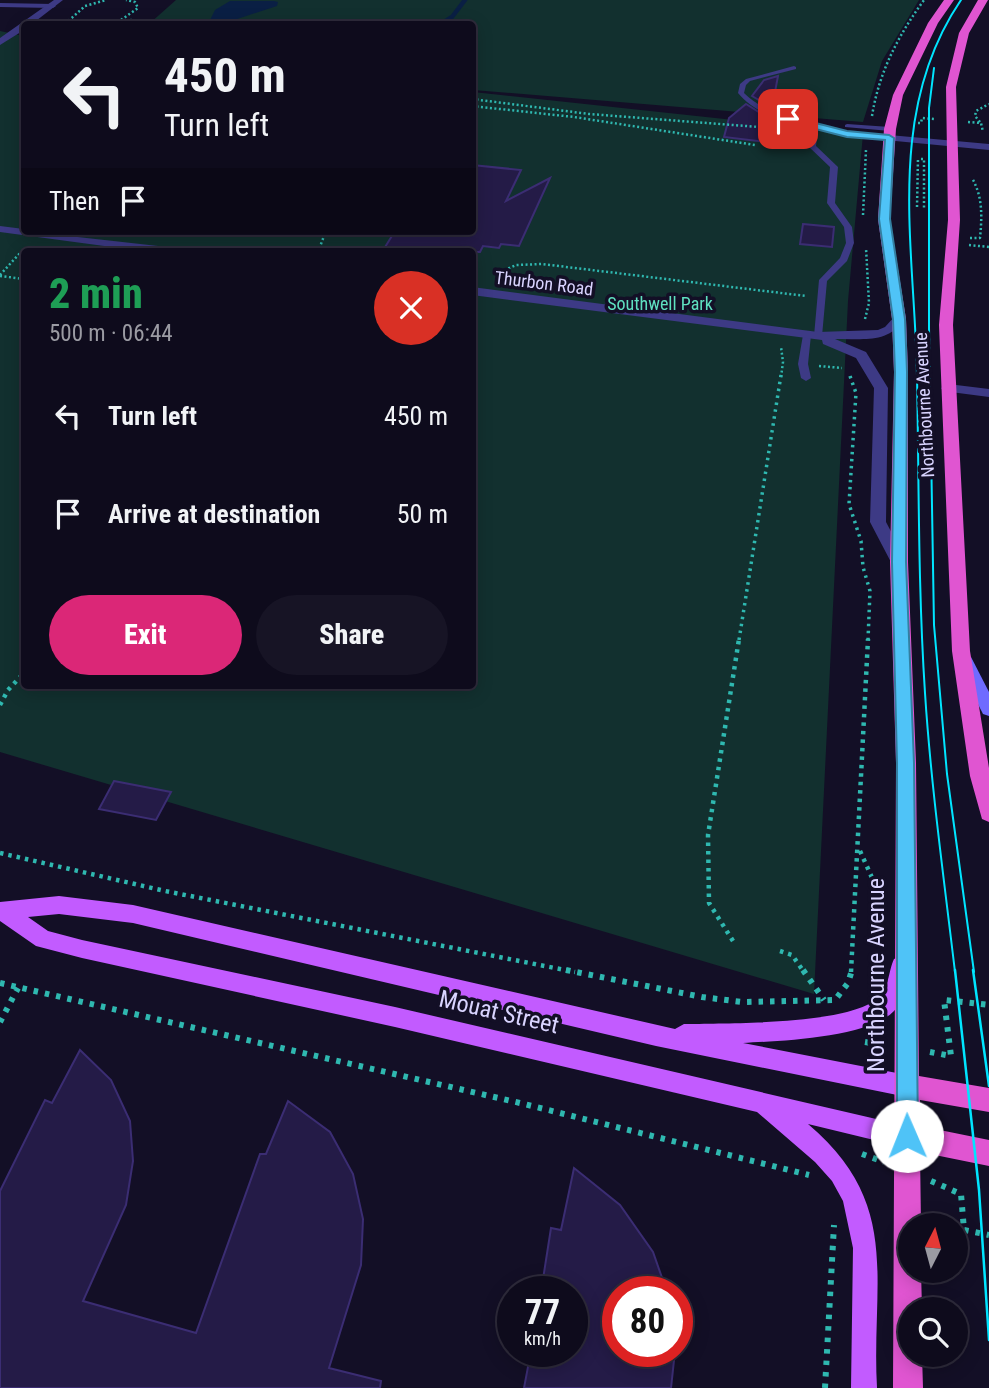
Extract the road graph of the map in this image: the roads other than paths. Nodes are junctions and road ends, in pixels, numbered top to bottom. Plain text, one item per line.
1 (66, 0) edge
2 (949, 0) edge
3 (983, 0) edge
4 (56, 3) edge
5 (0, 5) edge
6 (31, 21) edge
7 (21, 28) edge
8 (0, 42) edge
9 (794, 68) dead end
10 (815, 125) junction
11 (890, 134) junction
12 (951, 139) junction
13 (989, 139) edge
14 (989, 147) edge
15 (0, 229) edge
16 (21, 232) edge
17 (46, 235) edge
18 (145, 248) edge
19 (476, 292) edge
20 (821, 298) joint
21 (899, 319) junction
22 (813, 335) junction
23 (870, 366) joint
24 (806, 378) dead end
25 (948, 388) junction
26 (989, 393) edge
27 (899, 562) junction
28 (961, 651) junction
29 (989, 709) edge
30 (989, 813) edge
31 (1, 914) edge
32 (905, 949) junction
33 (656, 1035) junction
34 (907, 1086) junction
35 (989, 1100) edge
36 (759, 1101) junction
37 (907, 1136) junction
38 (989, 1153) edge
39 (864, 1388) edge
40 (908, 1388) edge

1 - 4 street
2 - 11 highway, Northbourne Avenue
3 - 12 highway, Northbourne Avenue
4 - 5 lane
4 - 6 street
7 - 8 street
9 - 10 lane
10 - 11 lane
10 - 20 lane
11 - 12 street
11 - 21 highway, Northbourne Avenue
12 - 13 street
12 - 14 street
12 - 25 highway, Northbourne Avenue
15 - 16 street
17 - 18 street
19 - 22 street, Thurbon Road
20 - 22 lane
21 - 22 street, Thurbon Road
21 - 27 highway, Northbourne Avenue
22 - 23 street, Thurbon Road
22 - 24 lane
23 - 27 street, Northbourne Avenue
25 - 26 street
25 - 28 highway, Northbourne Avenue
27 - 32 highway, Northbourne Avenue
28 - 29 main road
28 - 30 highway, Northbourne Avenue
31 - 33 main road, Mouat Street
31 - 36 main road, Mouat Street
32 - 33 main road
32 - 34 highway, Northbourne Avenue
33 - 34 main road, Mouat Street
34 - 35 highway, Mouat Street
34 - 37 highway, Northbourne Avenue
36 - 37 main road, Mouat Street
36 - 39 main road
37 - 38 highway, Mouat Street
37 - 40 highway, Northbourne Avenue

